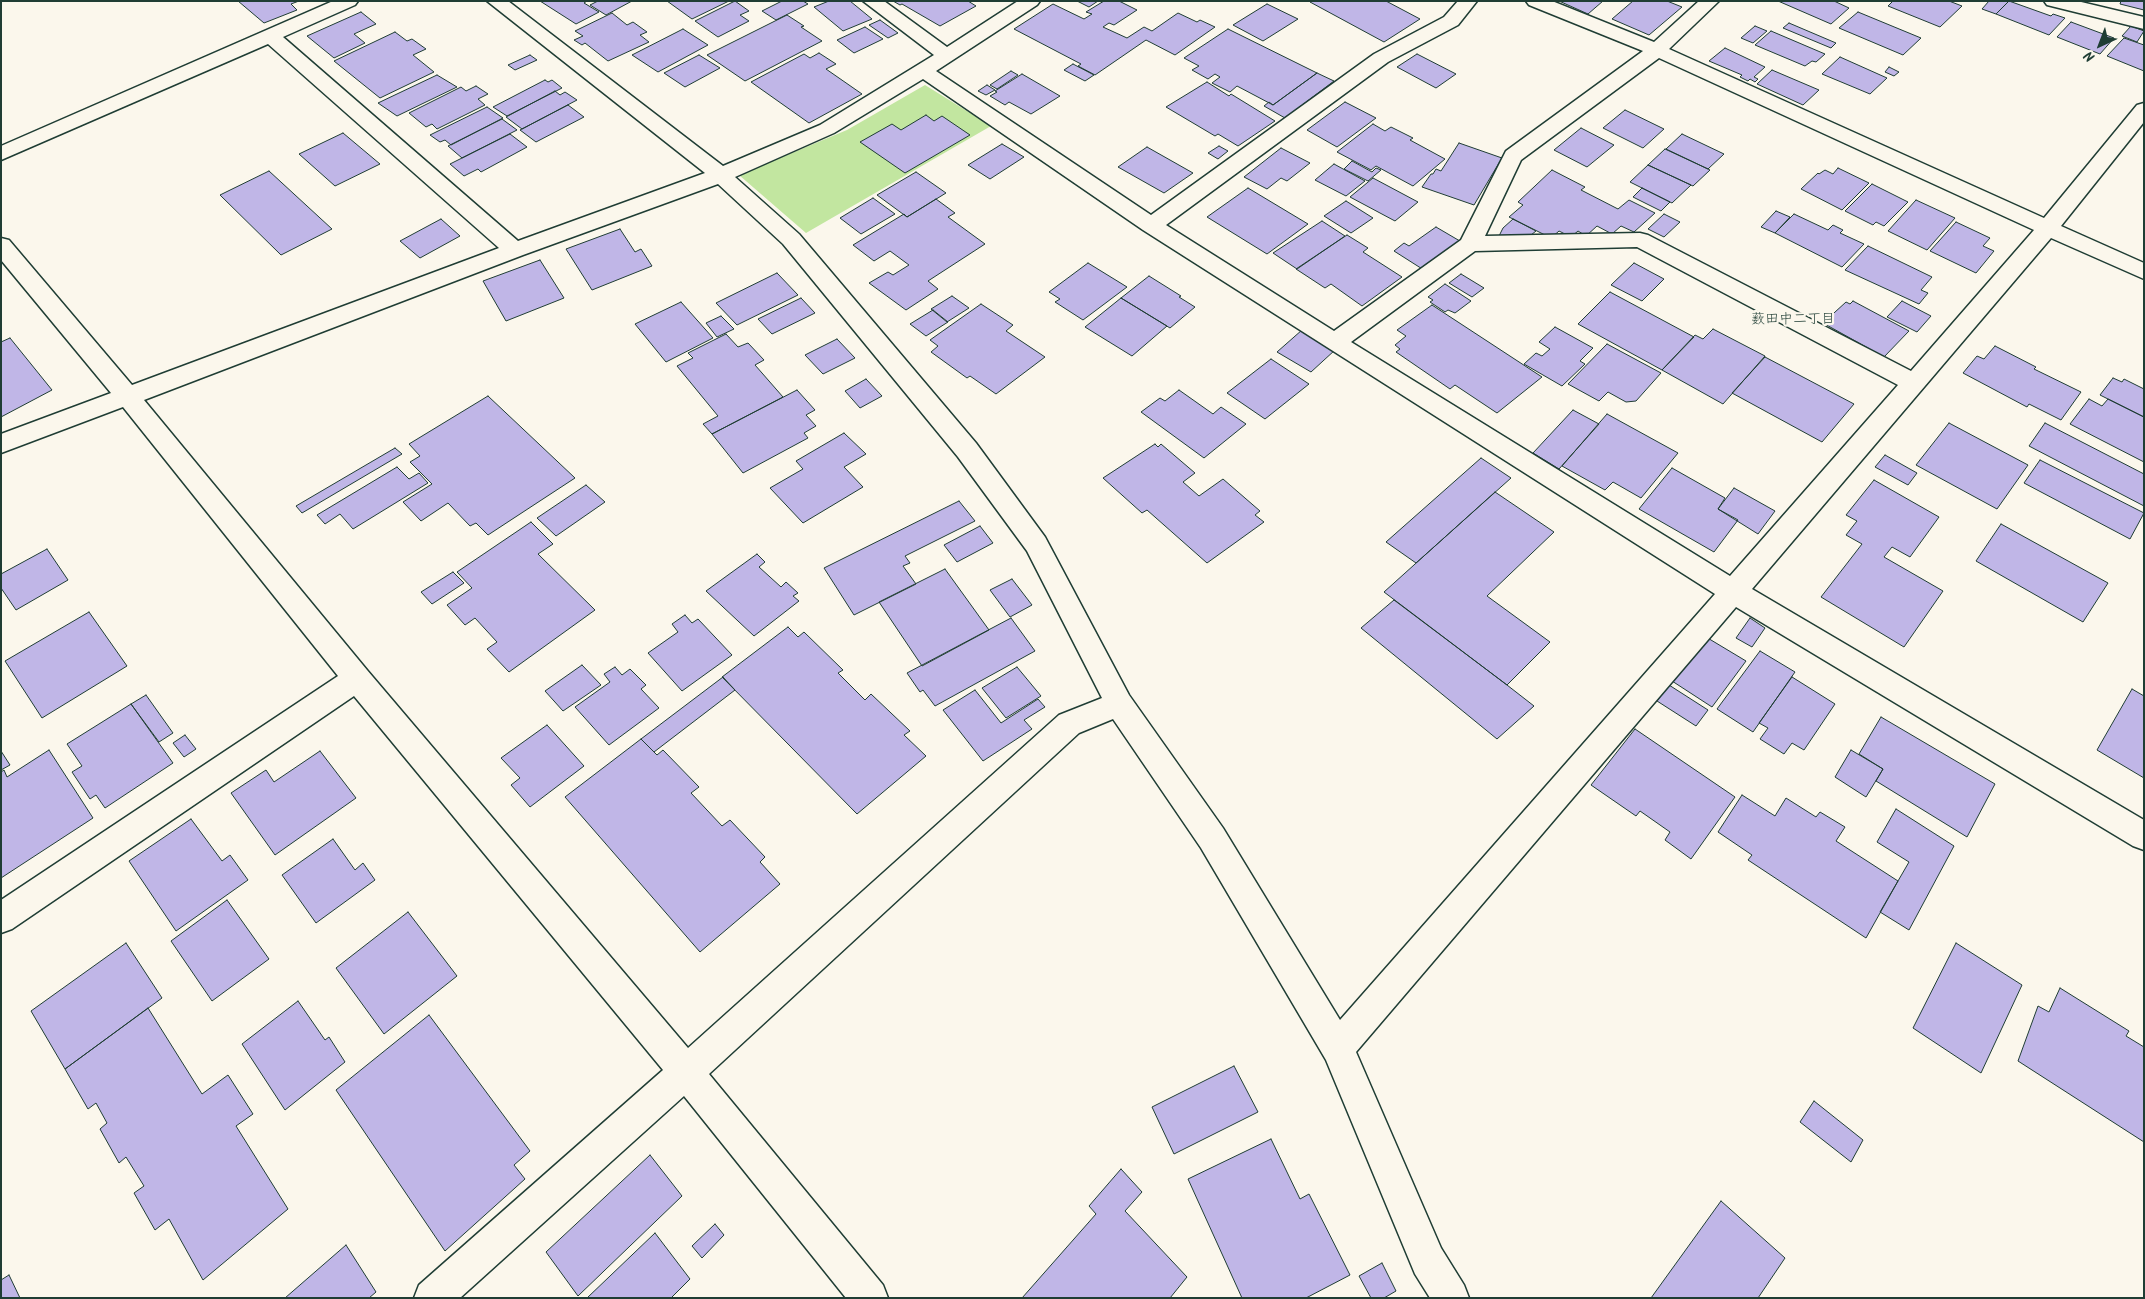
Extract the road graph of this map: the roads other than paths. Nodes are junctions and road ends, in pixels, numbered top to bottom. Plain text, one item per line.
1 (349, 1) edge
2 (496, 1) edge
3 (872, 1) edge
4 (1031, 1) edge
5 (1468, 1) edge
6 (1535, 1) edge
7 (1710, 1) edge
8 (2053, 1) edge
9 (2144, 24) edge
10 (270, 36) junction
11 (1657, 50) junction
12 (947, 56) junction
13 (923, 71) junction
14 (2144, 109) edge
15 (1, 154) edge
16 (721, 175) junction
17 (1152, 225) junction
18 (2047, 229) junction
19 (1470, 244) junction
20 (1, 245) edge
21 (515, 250) junction
22 (2144, 272) edge
23 (1334, 342) junction
24 (1914, 383) junction
25 (128, 397) junction
26 (1, 444) edge
27 (1734, 592) junction
28 (357, 679) junction
29 (1119, 704) junction
30 (2144, 836) edge
31 (1, 918) edge
32 (1338, 1048) junction
33 (686, 1072) junction
34 (432, 1298) edge
35 (870, 1298) edge
36 (1450, 1298) edge

1 - 10 street
2 - 16 street
3 - 12 street
4 - 12 street
5 - 17 street
6 - 11 street
7 - 11 street
8 - 9 street
10 - 15 street
10 - 21 street
11 - 18 street
11 - 19 street
12 - 13 street
13 - 16 street
13 - 17 street
14 - 18 street
16 - 21 street
16 - 29 street
17 - 23 street
18 - 22 street
18 - 24 street
19 - 23 street
19 - 24 street
20 - 25 street
21 - 25 street
23 - 27 street
24 - 27 street
25 - 26 street
25 - 28 street
27 - 30 street
27 - 32 street
28 - 31 street
28 - 33 street
29 - 32 street
29 - 33 street
32 - 36 street
33 - 34 street
33 - 35 street

